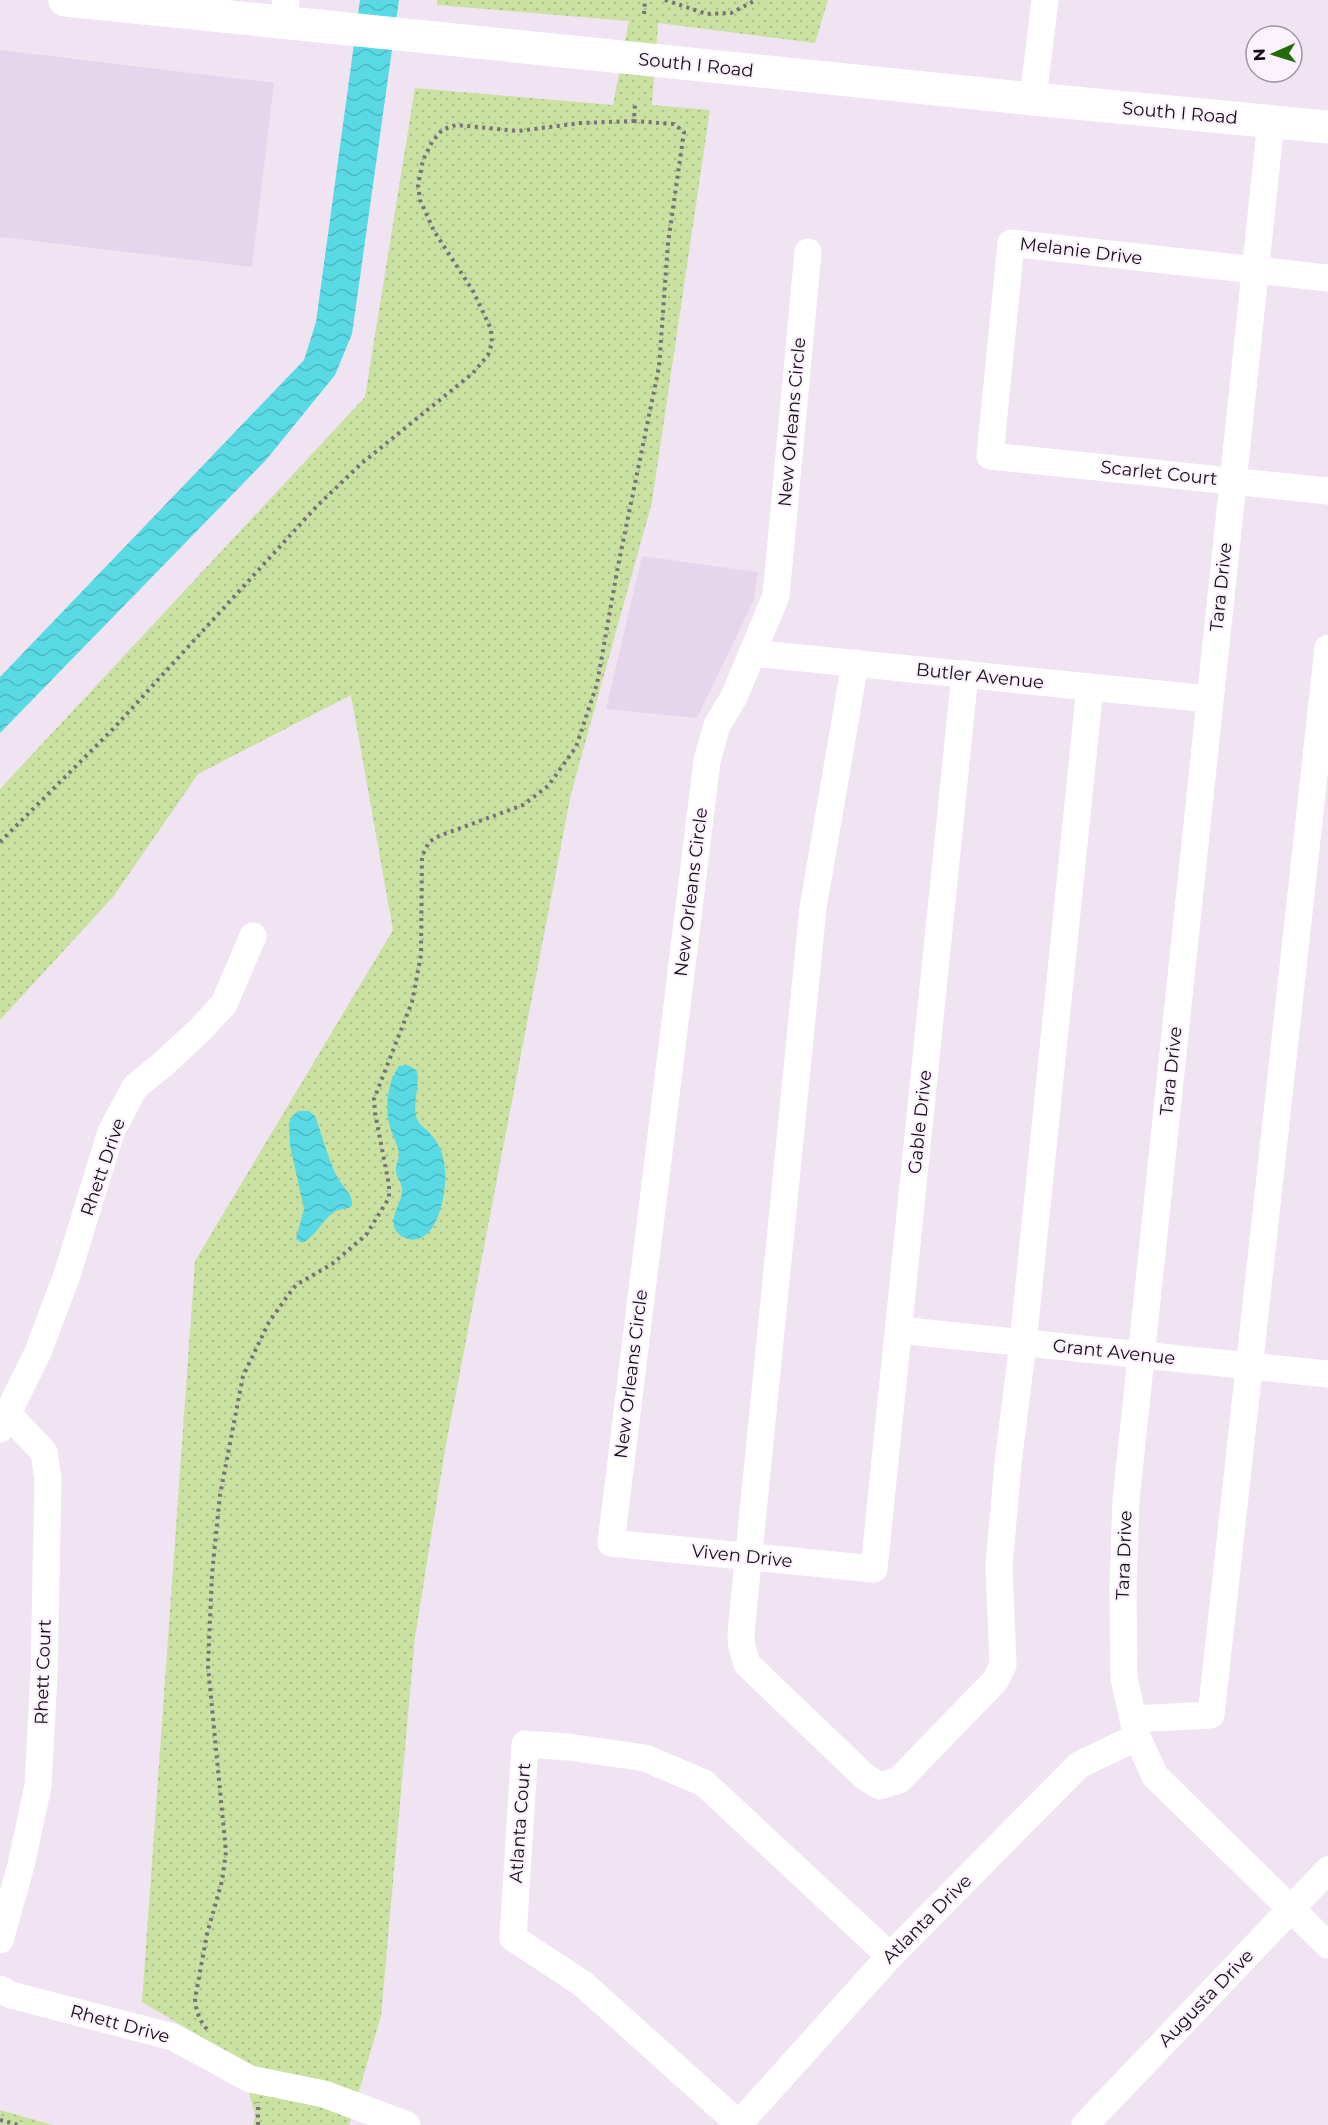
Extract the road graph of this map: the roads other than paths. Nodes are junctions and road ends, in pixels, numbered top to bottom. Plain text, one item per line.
1 (65, 0) edge
2 (1045, 0) edge
3 (285, 11) edge
4 (1033, 99) junction
5 (1271, 121) junction
6 (1328, 127) edge
7 (808, 252) dead end
8 (1256, 272) junction
9 (1328, 278) edge
10 (990, 456) joint
11 (1232, 481) junction
12 (1328, 491) edge
13 (1328, 648) edge
14 (752, 653) junction
15 (855, 663) junction
16 (965, 674) junction
17 (1090, 687) junction
18 (1209, 699) junction
19 (253, 936) dead end
20 (899, 1330) junction
21 (1023, 1343) junction
22 (1141, 1355) junction
23 (1249, 1366) junction
24 (1328, 1374) edge
25 (4, 1422) edge
26 (610, 1543) joint
27 (749, 1557) junction
28 (874, 1569) joint
29 (1135, 1728) junction
30 (1328, 1870) edge
31 (1291, 1909) junction
32 (0, 1940) edge
33 (1328, 1946) edge
34 (890, 1956) junction
35 (0, 1989) edge
36 (407, 2125) edge
37 (739, 2125) edge
38 (1084, 2125) edge

1 - 3 main road, South I Road
2 - 4 street
3 - 4 main road, South I Road
4 - 5 main road, South I Road
5 - 6 main road, South I Road
5 - 8 street, Tara Drive
7 - 14 street, New Orleans Circle
8 - 9 street, Melanie Drive
8 - 10 street, Melanie Drive
8 - 11 street, Tara Drive
10 - 11 street, Scarlet Court
11 - 12 street, Scarlet Court
11 - 18 street, Tara Drive
13 - 23 street
14 - 15 street, Butler Avenue
14 - 26 street, New Orleans Circle
15 - 16 street, Butler Avenue
15 - 27 street
16 - 17 street, Butler Avenue
16 - 20 street, Gable Drive
17 - 18 street, Butler Avenue
17 - 21 street
18 - 22 street, Tara Drive
19 - 25 street, Rhett Drive
20 - 21 street, Grant Avenue
20 - 28 street, Gable Drive
21 - 22 street, Grant Avenue
21 - 27 street
22 - 23 street, Grant Avenue
22 - 29 street, Tara Drive
23 - 24 street, Grant Avenue
23 - 29 street
25 - 32 street, Rhett Court
26 - 27 street, Viven Drive
27 - 28 street, Viven Drive
29 - 31 street, Tara Drive
29 - 34 street, Atlanta Drive
30 - 31 street, Augusta Drive
31 - 33 street, Tara Drive
31 - 38 street, Augusta Drive
34 - 37 street, Atlanta Drive
34 - 37 street, Atlanta Court
35 - 36 street, Rhett Drive

